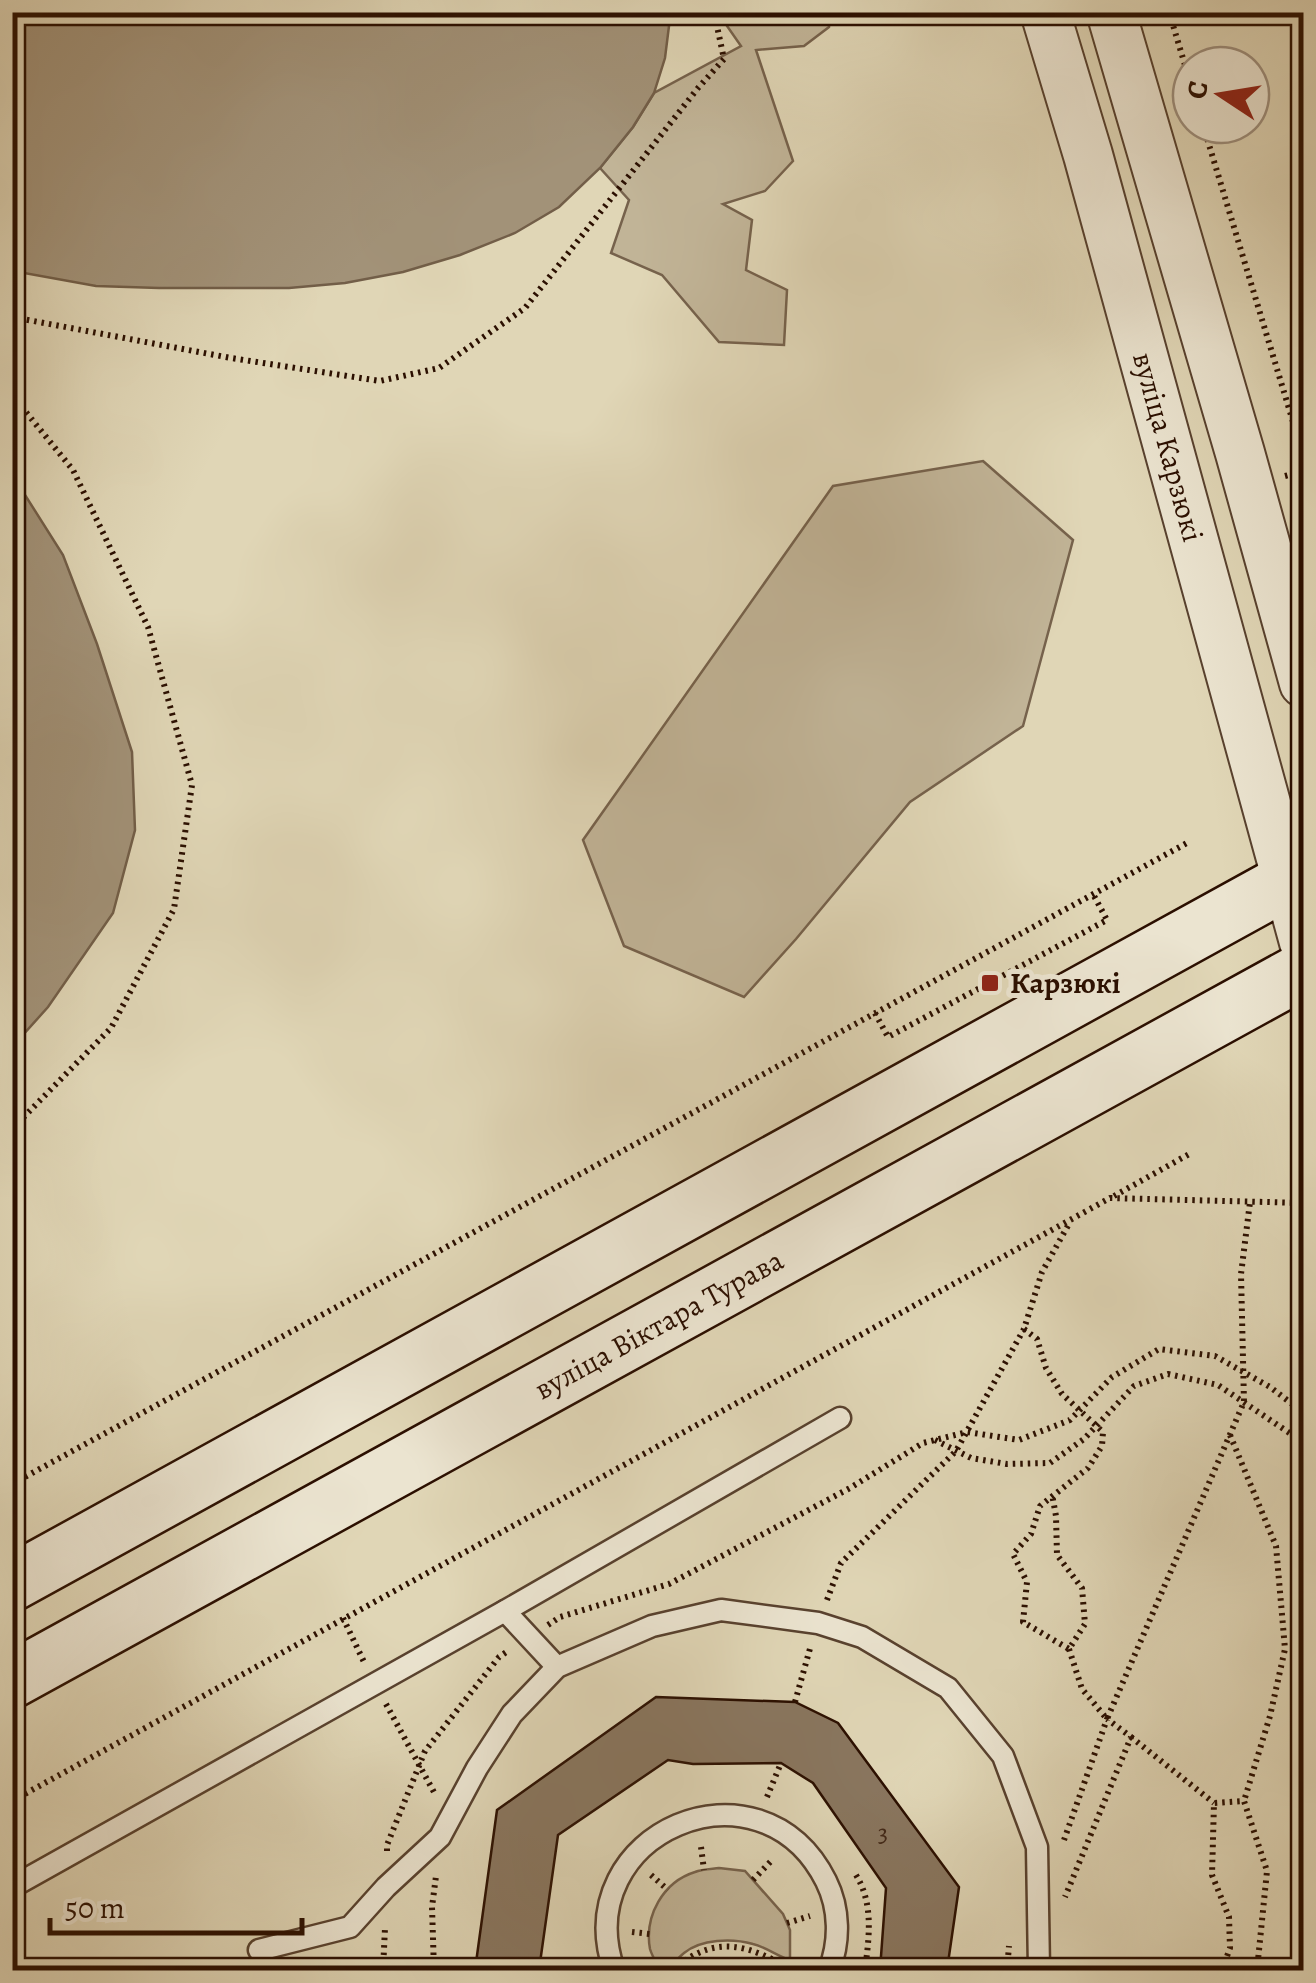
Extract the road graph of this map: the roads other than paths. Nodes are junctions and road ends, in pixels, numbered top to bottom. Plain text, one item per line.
1 (1045, 12) edge
2 (1112, 12) edge
3 (1304, 684) edge
4 (1294, 877) edge
5 (1304, 942) edge
6 (1304, 970) edge
7 (840, 1418) dead end
8 (12, 1583) edge
9 (505, 1611) junction
10 (557, 1667) junction
11 (12, 1680) edge
12 (12, 1887) edge
13 (259, 1950) dead end
14 (614, 1970) edge
15 (829, 1970) edge
16 (1039, 1970) edge

1 - 4 street, вуліца Карзюкі
2 - 3 street
4 - 5 street, вуліца Карзюкі
4 - 8 main road
6 - 11 main road, вуліца Віктара Турава
7 - 9 lane
9 - 10 lane
9 - 12 lane
10 - 13 lane
10 - 16 lane
14 - 15 lane

